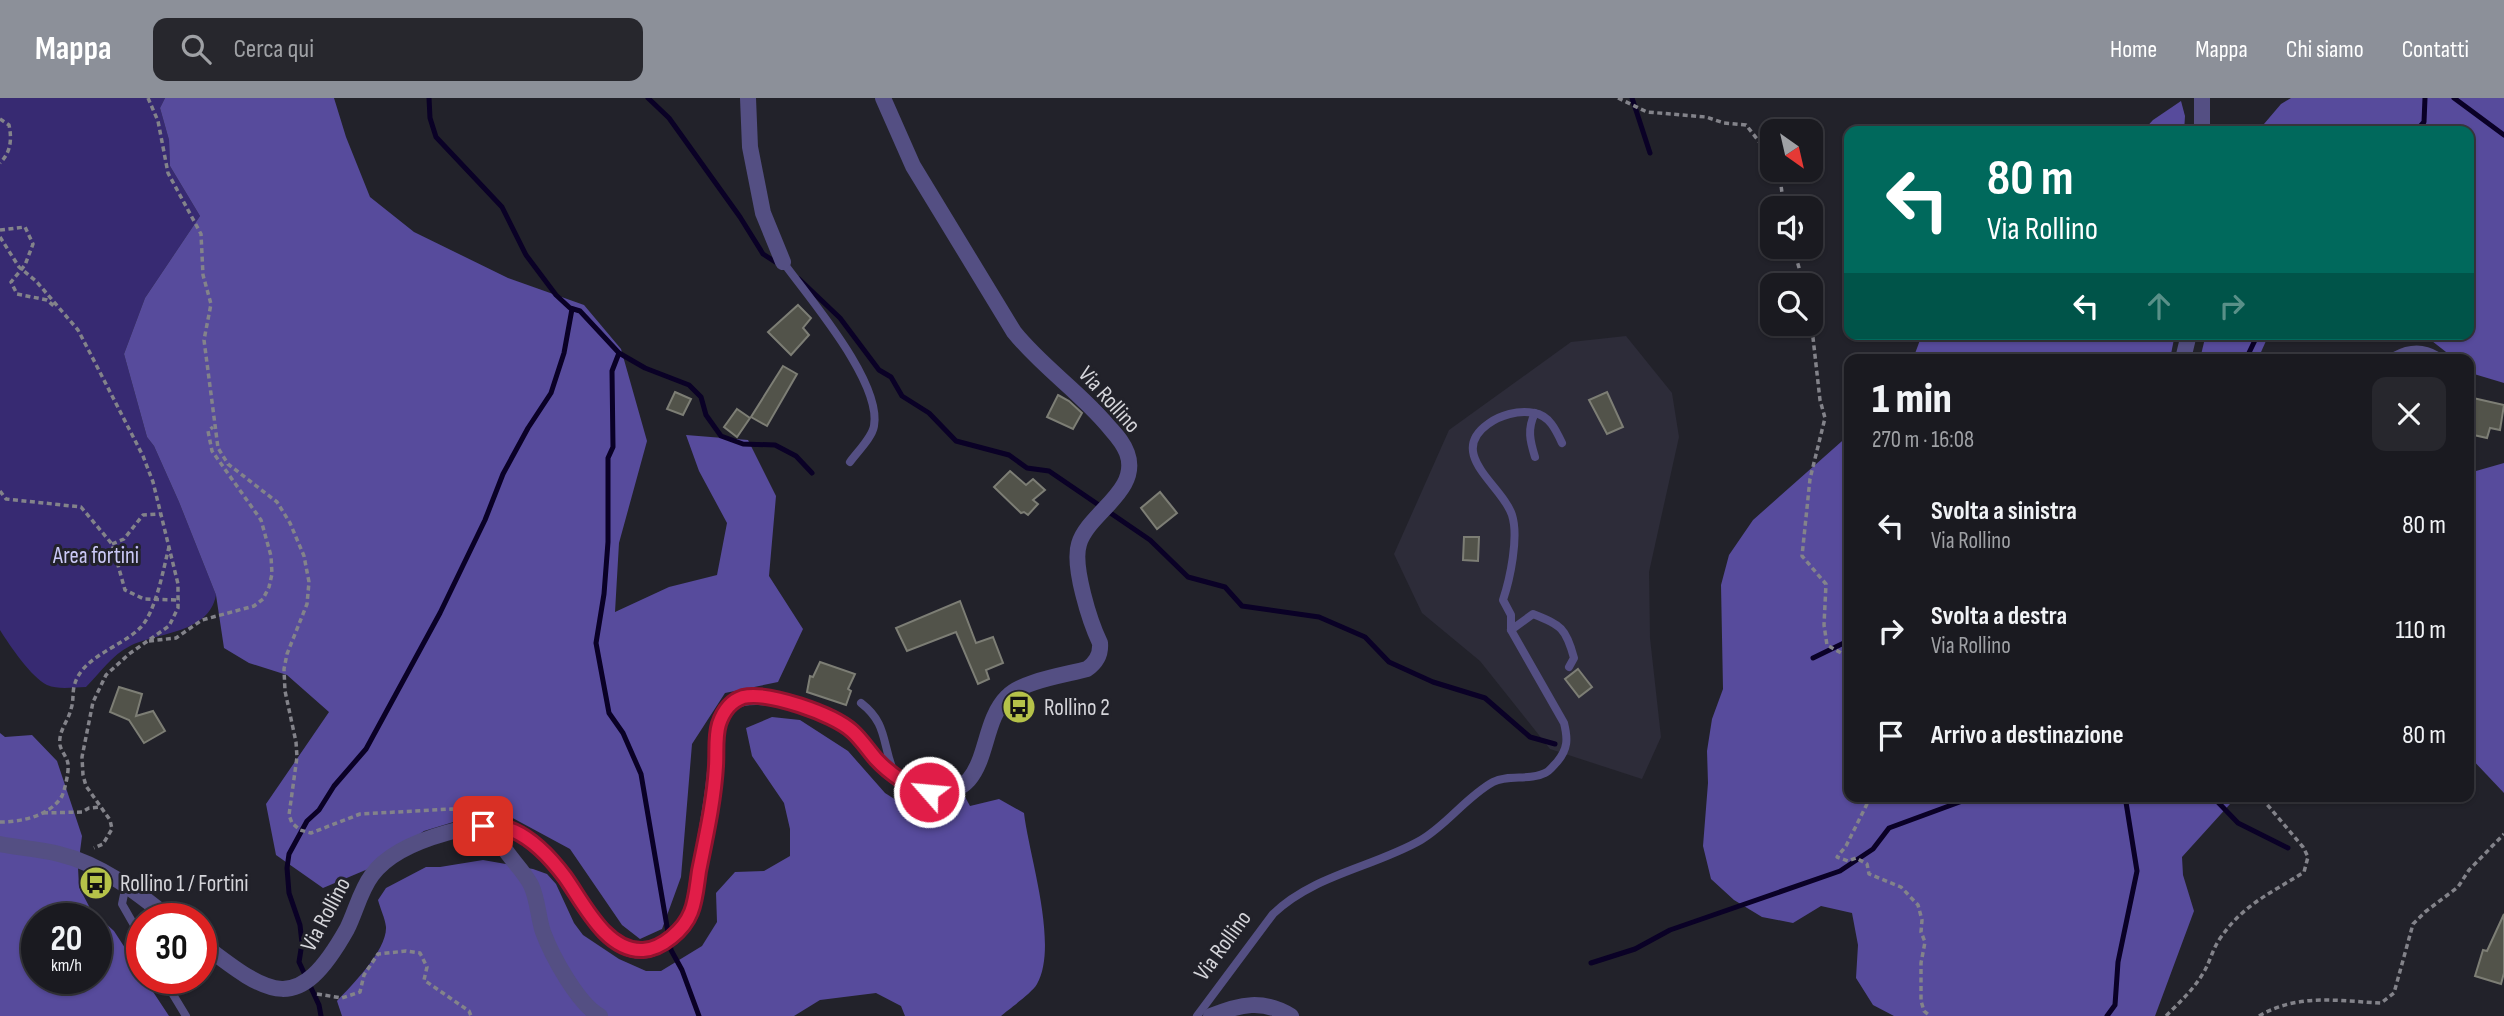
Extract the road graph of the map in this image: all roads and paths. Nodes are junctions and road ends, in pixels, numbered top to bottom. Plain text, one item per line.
1 (148, 98) edge
2 (748, 98) edge
3 (883, 98) edge
4 (1618, 98) edge
5 (2202, 98) edge
6 (0, 119) edge
7 (2202, 126) edge
8 (1760, 143) edge
9 (0, 163) edge
10 (0, 230) edge
11 (0, 237) edge
12 (783, 262) joint
13 (22, 269) junction
14 (64, 315) junction
15 (1813, 336) edge
16 (1535, 413) junction
17 (214, 427) junction
18 (1562, 443) dead end
19 (1535, 457) dead end
20 (850, 462) dead end
21 (0, 491) edge
22 (161, 514) junction
23 (112, 544) junction
24 (169, 547) junction
25 (154, 600) junction
26 (180, 600) junction
27 (1511, 630) junction
28 (147, 641) junction
29 (1844, 655) edge
30 (1569, 667) dead end
31 (861, 703) dead end
32 (895, 774) junction
33 (1868, 802) edge
34 (2265, 802) edge
35 (101, 807) junction
36 (465, 811) dead end
37 (41, 813) junction
38 (0, 822) edge
39 (496, 827) junction
40 (2504, 834) edge
41 (0, 844) edge
42 (59, 854) junction
43 (126, 884) junction
44 (150, 903) edge
45 (126, 911) edge
46 (217, 954) edge
47 (297, 990) junction
48 (173, 994) edge
49 (186, 1016) edge
50 (471, 1016) edge
51 (600, 1016) edge
52 (1197, 1016) edge
53 (1211, 1016) edge
54 (1291, 1016) edge
55 (1930, 1016) edge
56 (2166, 1016) edge
57 (2259, 1016) edge

1 - 17 path
2 - 12 street
3 - 32 street, Via Rollino
4 - 8 path
5 - 7 street
6 - 9 path
10 - 13 path
11 - 13 path
12 - 20 lane
13 - 14 path
13 - 14 path
14 - 22 path
15 - 29 path
16 - 18 lane
16 - 19 lane
16 - 27 lane, Via Rollino
17 - 28 path
17 - 36 path
21 - 23 path
22 - 23 path
22 - 24 path
23 - 25 path
24 - 25 path
24 - 26 path
25 - 26 path
25 - 37 path
26 - 28 path
27 - 30 lane
27 - 52 lane, Via Rollino
28 - 35 path
31 - 32 lane
32 - 39 street, Via Rollino
33 - 55 path
34 - 56 path
35 - 37 path
35 - 42 path
37 - 38 path
39 - 47 street, Via Rollino
39 - 51 street
40 - 57 path
41 - 42 street
42 - 43 street
43 - 44 street
43 - 45 lane
46 - 47 street
47 - 50 path
48 - 49 lane
53 - 54 street, Via Rollino

